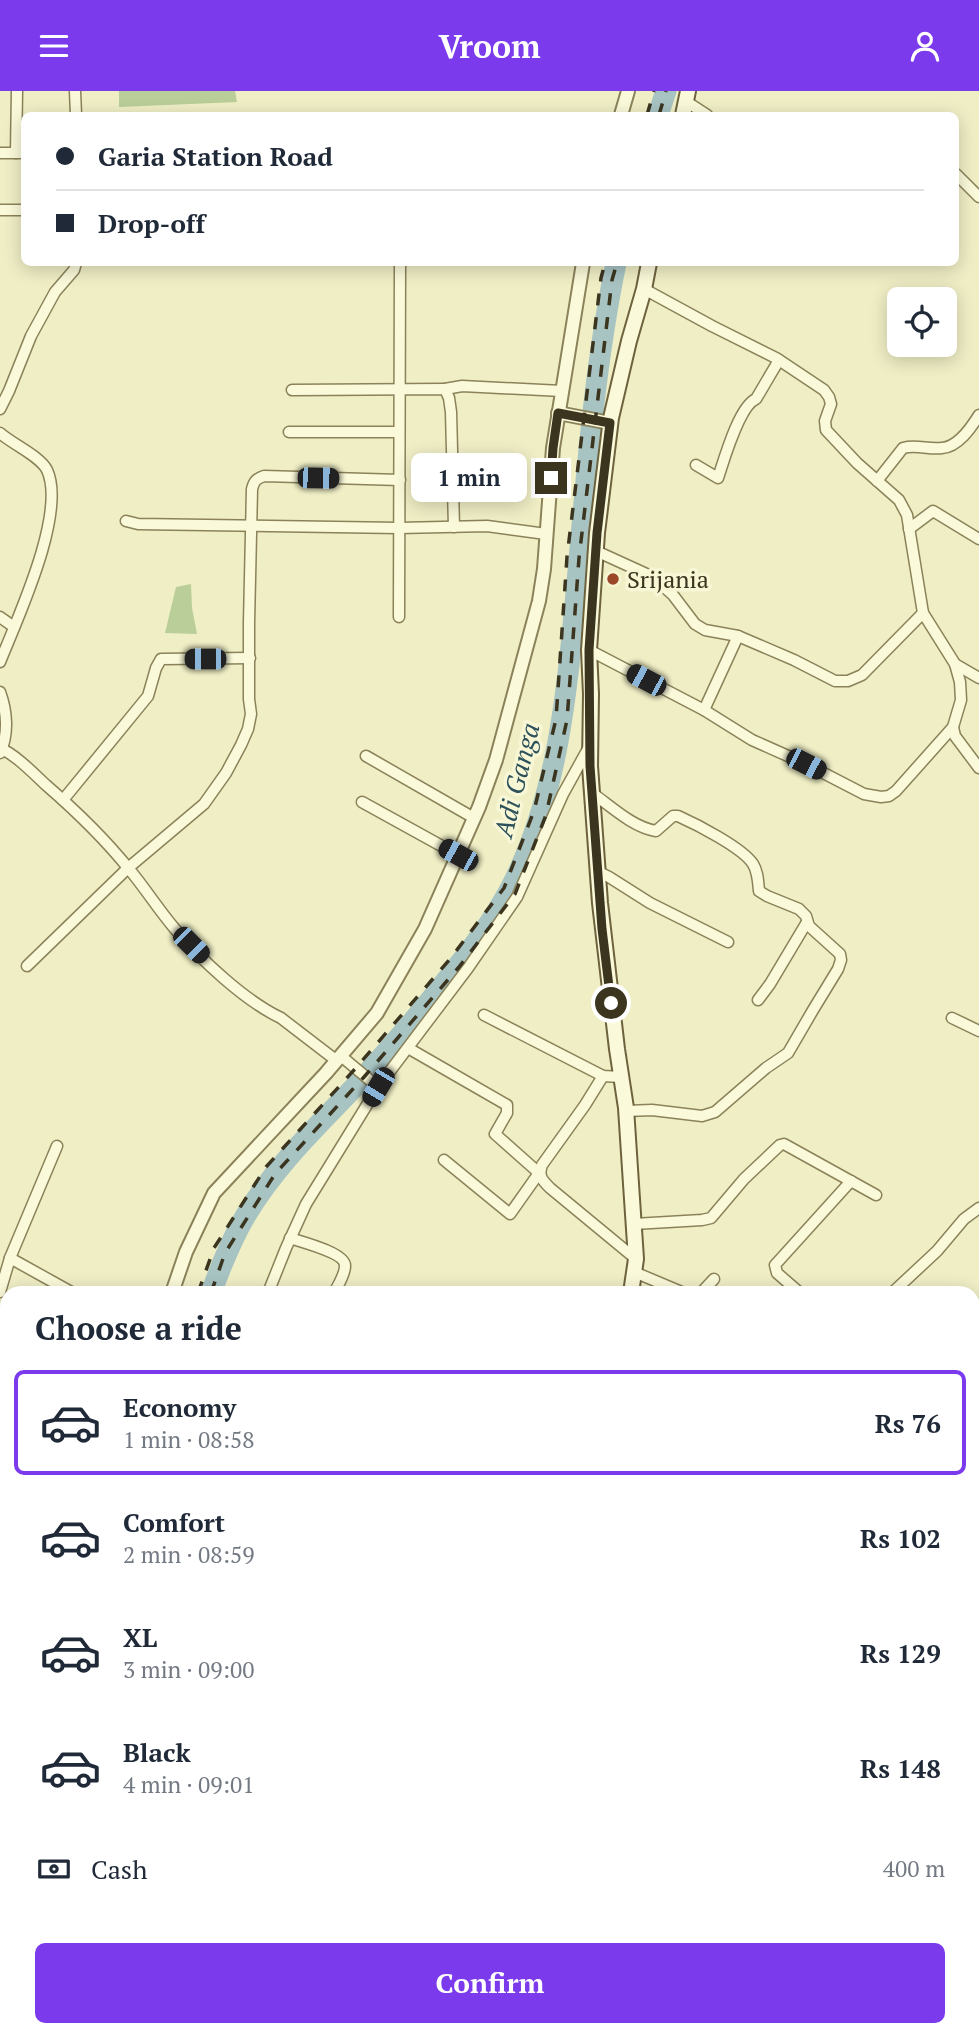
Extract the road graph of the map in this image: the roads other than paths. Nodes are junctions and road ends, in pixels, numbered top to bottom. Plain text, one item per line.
1 (16, 91) edge
2 (75, 91) edge
3 (628, 91) edge
4 (686, 103) edge
5 (76, 112) edge
6 (622, 112) edge
7 (702, 112) edge
8 (0, 153) edge
9 (20, 153) edge
10 (959, 177) edge
11 (979, 197) edge
12 (0, 210) edge
13 (21, 210) edge
14 (75, 266) edge
15 (400, 266) edge
16 (583, 266) edge
17 (648, 266) edge
18 (644, 289) junction
19 (779, 360) junction
20 (400, 389) junction
21 (445, 389) junction
22 (292, 390) dead end
23 (562, 391) junction
24 (3, 395) edge
25 (0, 409) edge
26 (558, 413) junction
27 (979, 415) edge
28 (610, 423) junction
29 (289, 432) dead end
30 (400, 432) junction
31 (0, 433) edge
32 (696, 465) dead end
33 (400, 480) junction
34 (877, 481) junction
35 (126, 520) dead end
36 (252, 527) junction
37 (454, 527) junction
38 (399, 528) junction
39 (909, 529) junction
40 (546, 534) junction
41 (979, 539) edge
42 (596, 551) junction
43 (923, 613) junction
44 (0, 617) edge
45 (399, 617) dead end
46 (14, 627) junction
47 (738, 636) junction
48 (589, 650) junction
49 (250, 659) junction
50 (0, 662) edge
51 (956, 664) junction
52 (979, 678) edge
53 (0, 692) edge
54 (704, 710) junction
55 (953, 727) junction
56 (591, 744) junction
57 (1, 750) edge
58 (366, 756) dead end
59 (979, 768) edge
60 (592, 793) junction
61 (63, 800) junction
62 (362, 802) dead end
63 (474, 818) junction
64 (458, 855) junction
65 (128, 868) junction
66 (599, 872) junction
67 (807, 922) junction
68 (728, 942) dead end
69 (27, 966) dead end
70 (758, 1000) dead end
71 (484, 1015) dead end
72 (952, 1018) dead end
73 (979, 1031) edge
74 (408, 1048) junction
75 (339, 1058) junction
76 (603, 1076) junction
77 (621, 1077) junction
78 (378, 1087) junction
79 (626, 1111) junction
80 (57, 1146) dead end
81 (444, 1160) dead end
82 (539, 1173) junction
83 (851, 1181) junction
84 (876, 1195) dead end
85 (979, 1208) edge
86 (634, 1223) junction
87 (290, 1238) junction
88 (10, 1258) junction
89 (635, 1266) junction
90 (715, 1279) dead end
91 (2, 1286) edge
92 (60, 1286) edge
93 (174, 1286) edge
94 (271, 1286) edge
95 (337, 1286) edge
96 (632, 1286) edge
97 (671, 1286) edge
98 (708, 1286) edge
99 (792, 1286) edge
100 (900, 1286) edge

1 - 9 street
2 - 5 street
3 - 6 street
4 - 7 street
8 - 9 street
10 - 11 street
12 - 13 street
14 - 24 street
15 - 20 street
16 - 23 street
17 - 18 main road
18 - 19 street
18 - 28 main road
19 - 32 street
19 - 34 street
20 - 21 street
20 - 22 street
20 - 30 street
21 - 23 street
21 - 37 street
23 - 26 street
24 - 25 street
26 - 28 street
26 - 40 street
27 - 34 street
28 - 42 main road
29 - 30 street
30 - 33 street
31 - 46 street
33 - 36 street
33 - 38 street
34 - 39 street
35 - 36 street
36 - 38 street
36 - 49 street
37 - 38 street
37 - 40 street
38 - 45 street
39 - 41 street
39 - 43 street
40 - 63 street
42 - 47 street
42 - 48 main road
43 - 47 street
43 - 51 street
44 - 46 street
46 - 50 street
47 - 54 street
48 - 54 street
48 - 56 main road
49 - 61 street
49 - 65 street
51 - 52 street
51 - 55 street
53 - 57 street
54 - 55 street
55 - 59 street
56 - 60 main road
56 - 74 street
57 - 61 street
58 - 63 street
60 - 66 main road
60 - 67 street
61 - 65 street
62 - 64 street
63 - 64 street
64 - 75 street
65 - 69 street
65 - 75 street
66 - 68 street
66 - 77 main road
67 - 70 street
67 - 79 street
71 - 76 street
72 - 73 street
74 - 78 street
74 - 82 street
75 - 78 street
75 - 93 street
76 - 77 street
76 - 82 street
77 - 79 main road
78 - 87 street
79 - 86 main road
80 - 88 street
81 - 82 street
82 - 89 street
83 - 84 street
83 - 86 street
83 - 99 street
85 - 100 street
86 - 89 main road
87 - 94 street
87 - 95 street
88 - 91 street
88 - 92 street
89 - 96 main road
89 - 97 street
90 - 98 street

